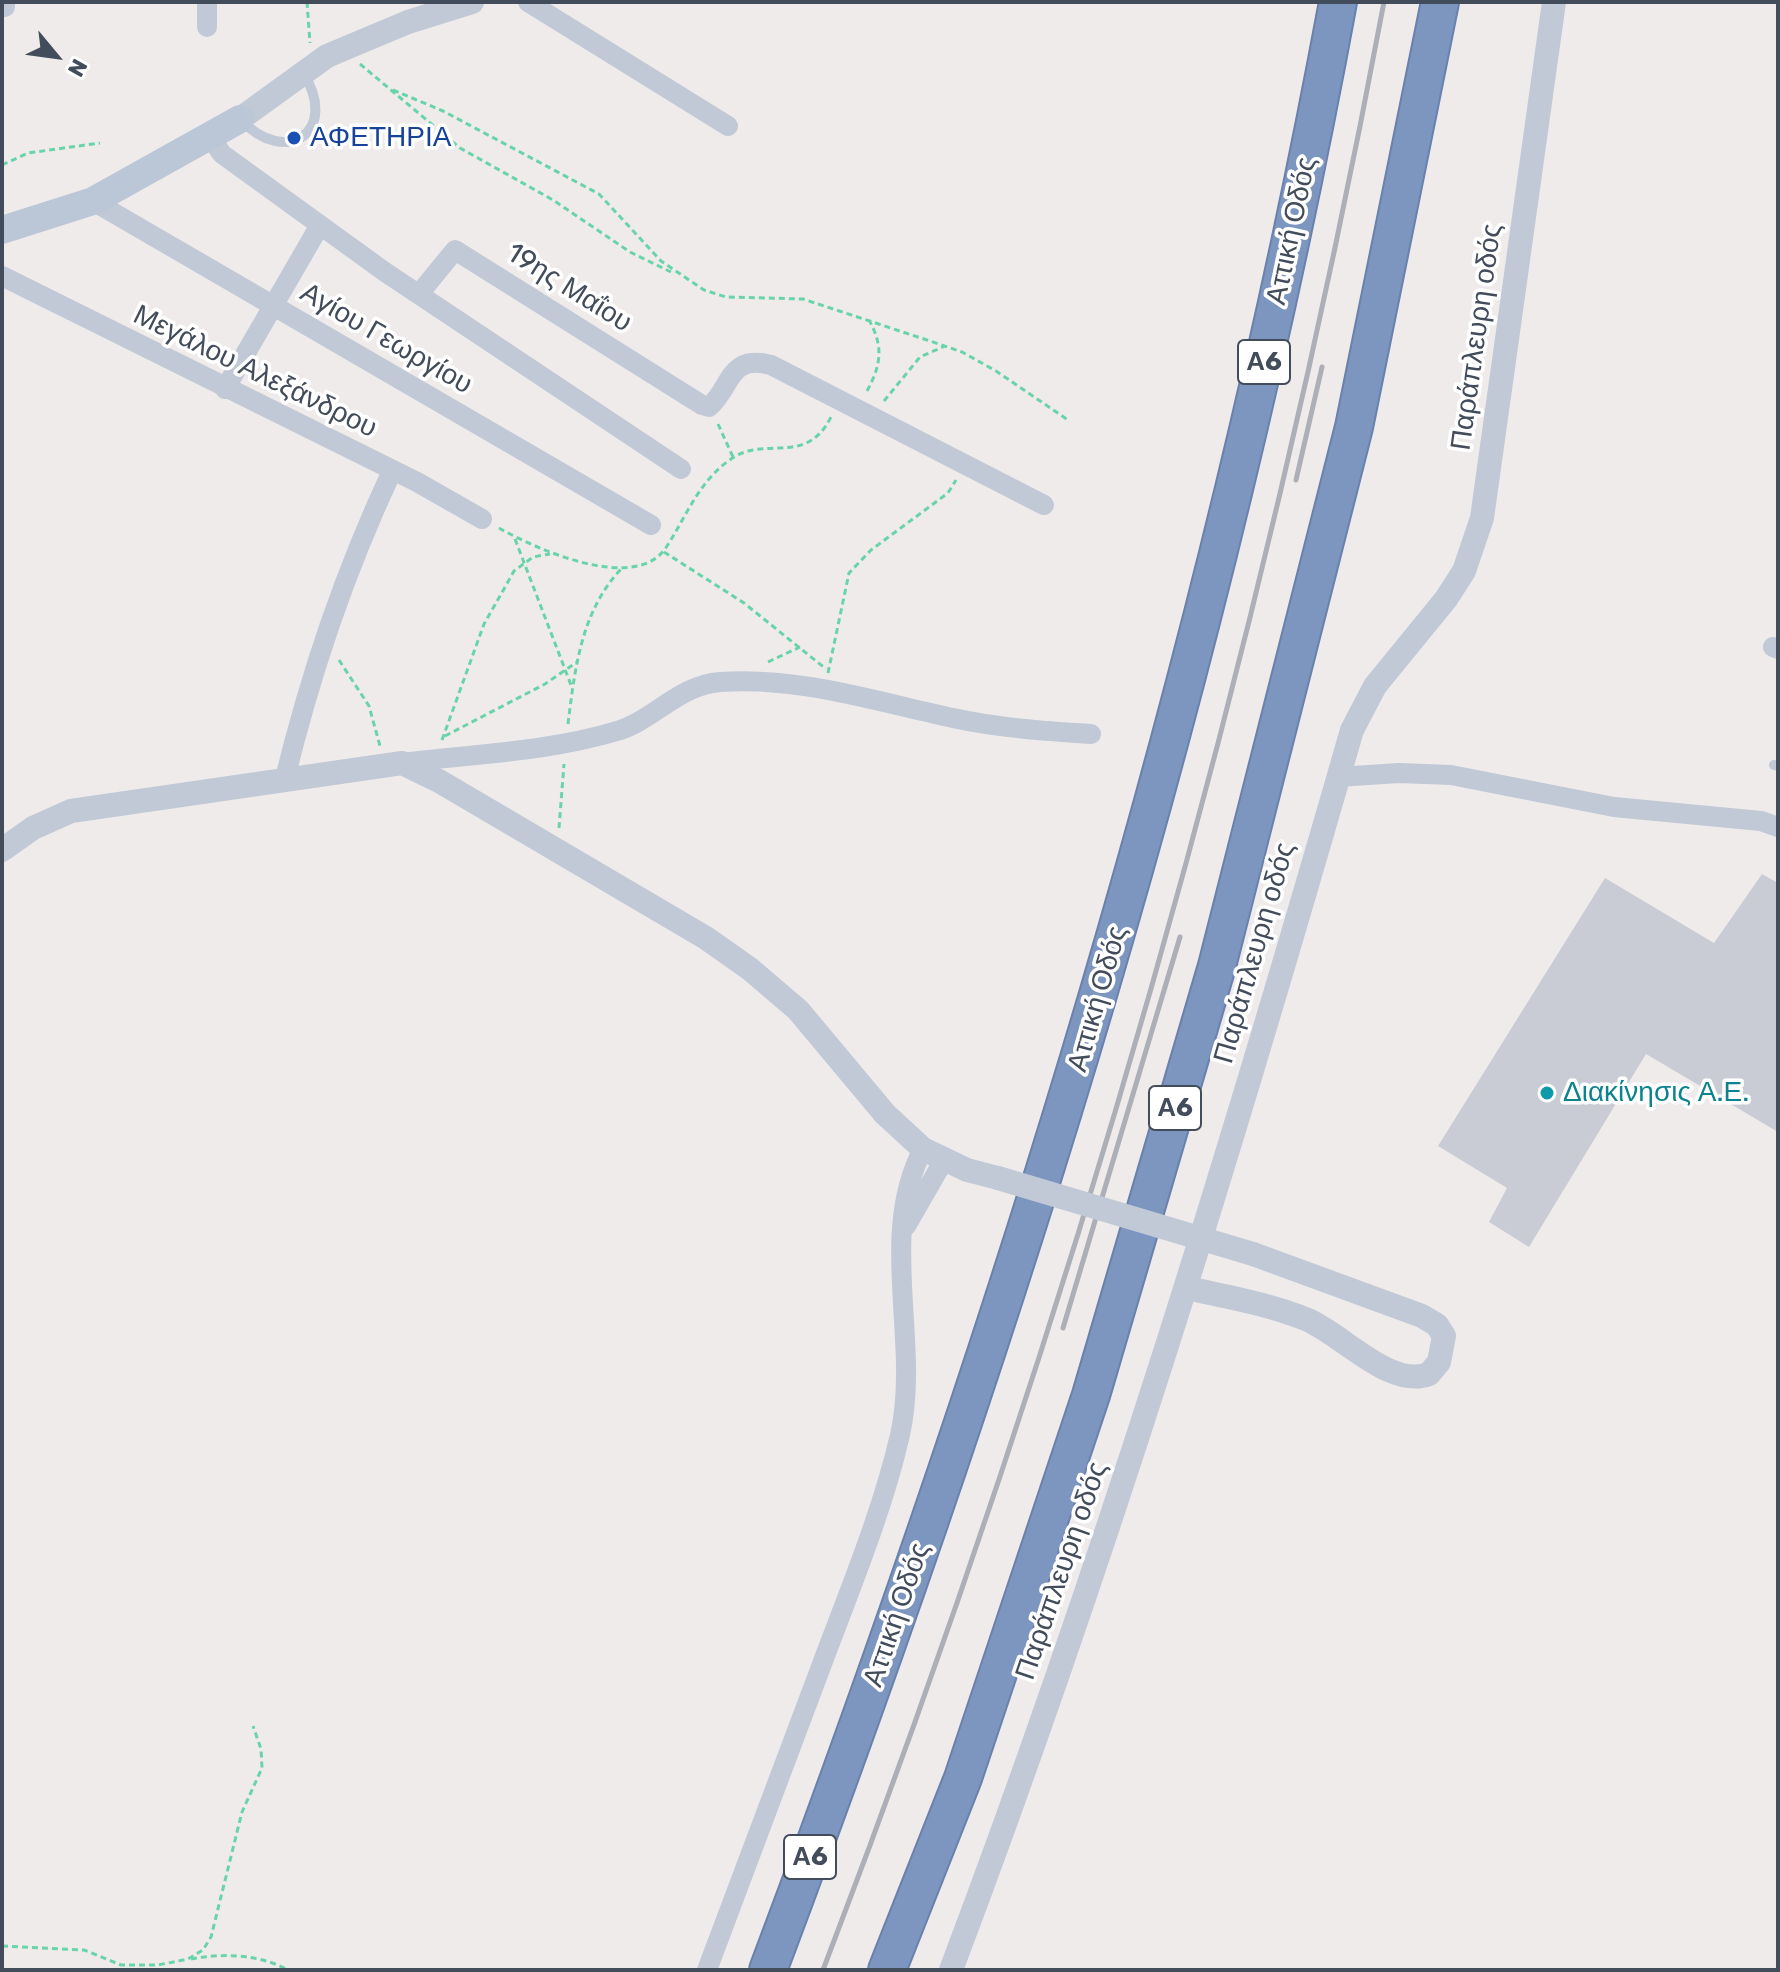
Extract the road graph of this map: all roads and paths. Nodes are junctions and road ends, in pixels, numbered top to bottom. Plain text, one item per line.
1 (207, 2) edge
2 (307, 2) edge
3 (472, 2) edge
4 (528, 2) edge
5 (1338, 2) edge
6 (1440, 2) edge
7 (1554, 2) edge
8 (207, 27) dead end
9 (342, 49) junction
10 (309, 67) junction
11 (393, 90) junction
12 (240, 119) junction
13 (728, 126) dead end
14 (210, 137) junction
15 (100, 143) dead end
16 (2, 165) edge
17 (93, 201) junction
18 (320, 225) junction
19 (2, 230) edge
20 (678, 275) junction
21 (2, 276) edge
22 (419, 294) junction
23 (273, 307) junction
24 (868, 320) junction
25 (945, 346) junction
26 (225, 389) junction
27 (705, 406) junction
28 (855, 407) junction
29 (1068, 420) dead end
30 (733, 457) junction
31 (966, 466) junction
32 (681, 469) dead end
33 (392, 471) junction
34 (1044, 505) dead end
35 (482, 519) joint
36 (651, 525) dead end
37 (514, 537) junction
38 (663, 552) junction
39 (553, 553) junction
40 (526, 563) junction
41 (622, 568) junction
42 (322, 638) junction
43 (577, 662) junction
44 (566, 670) junction
45 (826, 682) junction
46 (573, 689) junction
47 (1091, 734) dead end
48 (444, 736) junction
49 (565, 742) junction
50 (436, 758) junction
51 (402, 763) junction
52 (1338, 777) junction
53 (284, 782) junction
54 (1778, 827) edge
55 (2, 850) edge
56 (558, 852) junction
57 (933, 1155) junction
58 (1187, 1288) junction
59 (253, 1726) dead end
60 (2, 1946) edge
61 (188, 1959) junction
62 (288, 1970) edge
63 (707, 1970) edge
64 (768, 1970) edge
65 (887, 1970) edge
66 (951, 1970) edge

1 - 8 street
2 - 10 path
3 - 9 street
4 - 13 street
5 - 64 highway, Αττική Οδός / Α6
6 - 65 highway, Α6
7 - 52 street, Παράπλευρη οδός
9 - 10 street
9 - 11 path
10 - 12 street
10 - 12 lane
11 - 20 path
11 - 20 path
12 - 14 main road
14 - 17 main road
14 - 18 street
15 - 16 path
17 - 19 main road
17 - 23 street, Αγίου Γεωργίου
18 - 22 street
18 - 23 street
20 - 24 path
21 - 26 street, Μεγάλου Αλεξάνδρου
22 - 27 street, 19ης Μαΐου
22 - 32 street
23 - 26 street
23 - 36 street, Αγίου Γεωργίου
24 - 25 path
24 - 28 path
25 - 28 path
25 - 29 path
26 - 33 street, Μεγάλου Αλεξάνδρου
27 - 28 street
27 - 30 path
28 - 30 path
28 - 31 street
30 - 38 path
31 - 34 street
31 - 45 path
33 - 35 street, Μεγάλου Αλεξάνδρου
33 - 42 street
35 - 37 path
37 - 39 path
37 - 40 path
38 - 41 path
38 - 45 path
39 - 40 path
39 - 41 path
40 - 44 path
40 - 48 path
41 - 43 path
42 - 51 path
42 - 53 street
43 - 44 path
43 - 46 path
44 - 46 path
44 - 48 path
45 - 47 street
45 - 49 street
46 - 49 path
48 - 50 path
49 - 50 street
49 - 56 path
50 - 51 street
51 - 53 street
51 - 56 street
52 - 54 street
52 - 58 street, Παράπλευρη οδός
53 - 55 street
56 - 57 street
57 - 58 street, bridge
57 - 63 street
58 - 66 street, Παράπλευρη οδός
59 - 61 path
60 - 61 path
61 - 62 path

